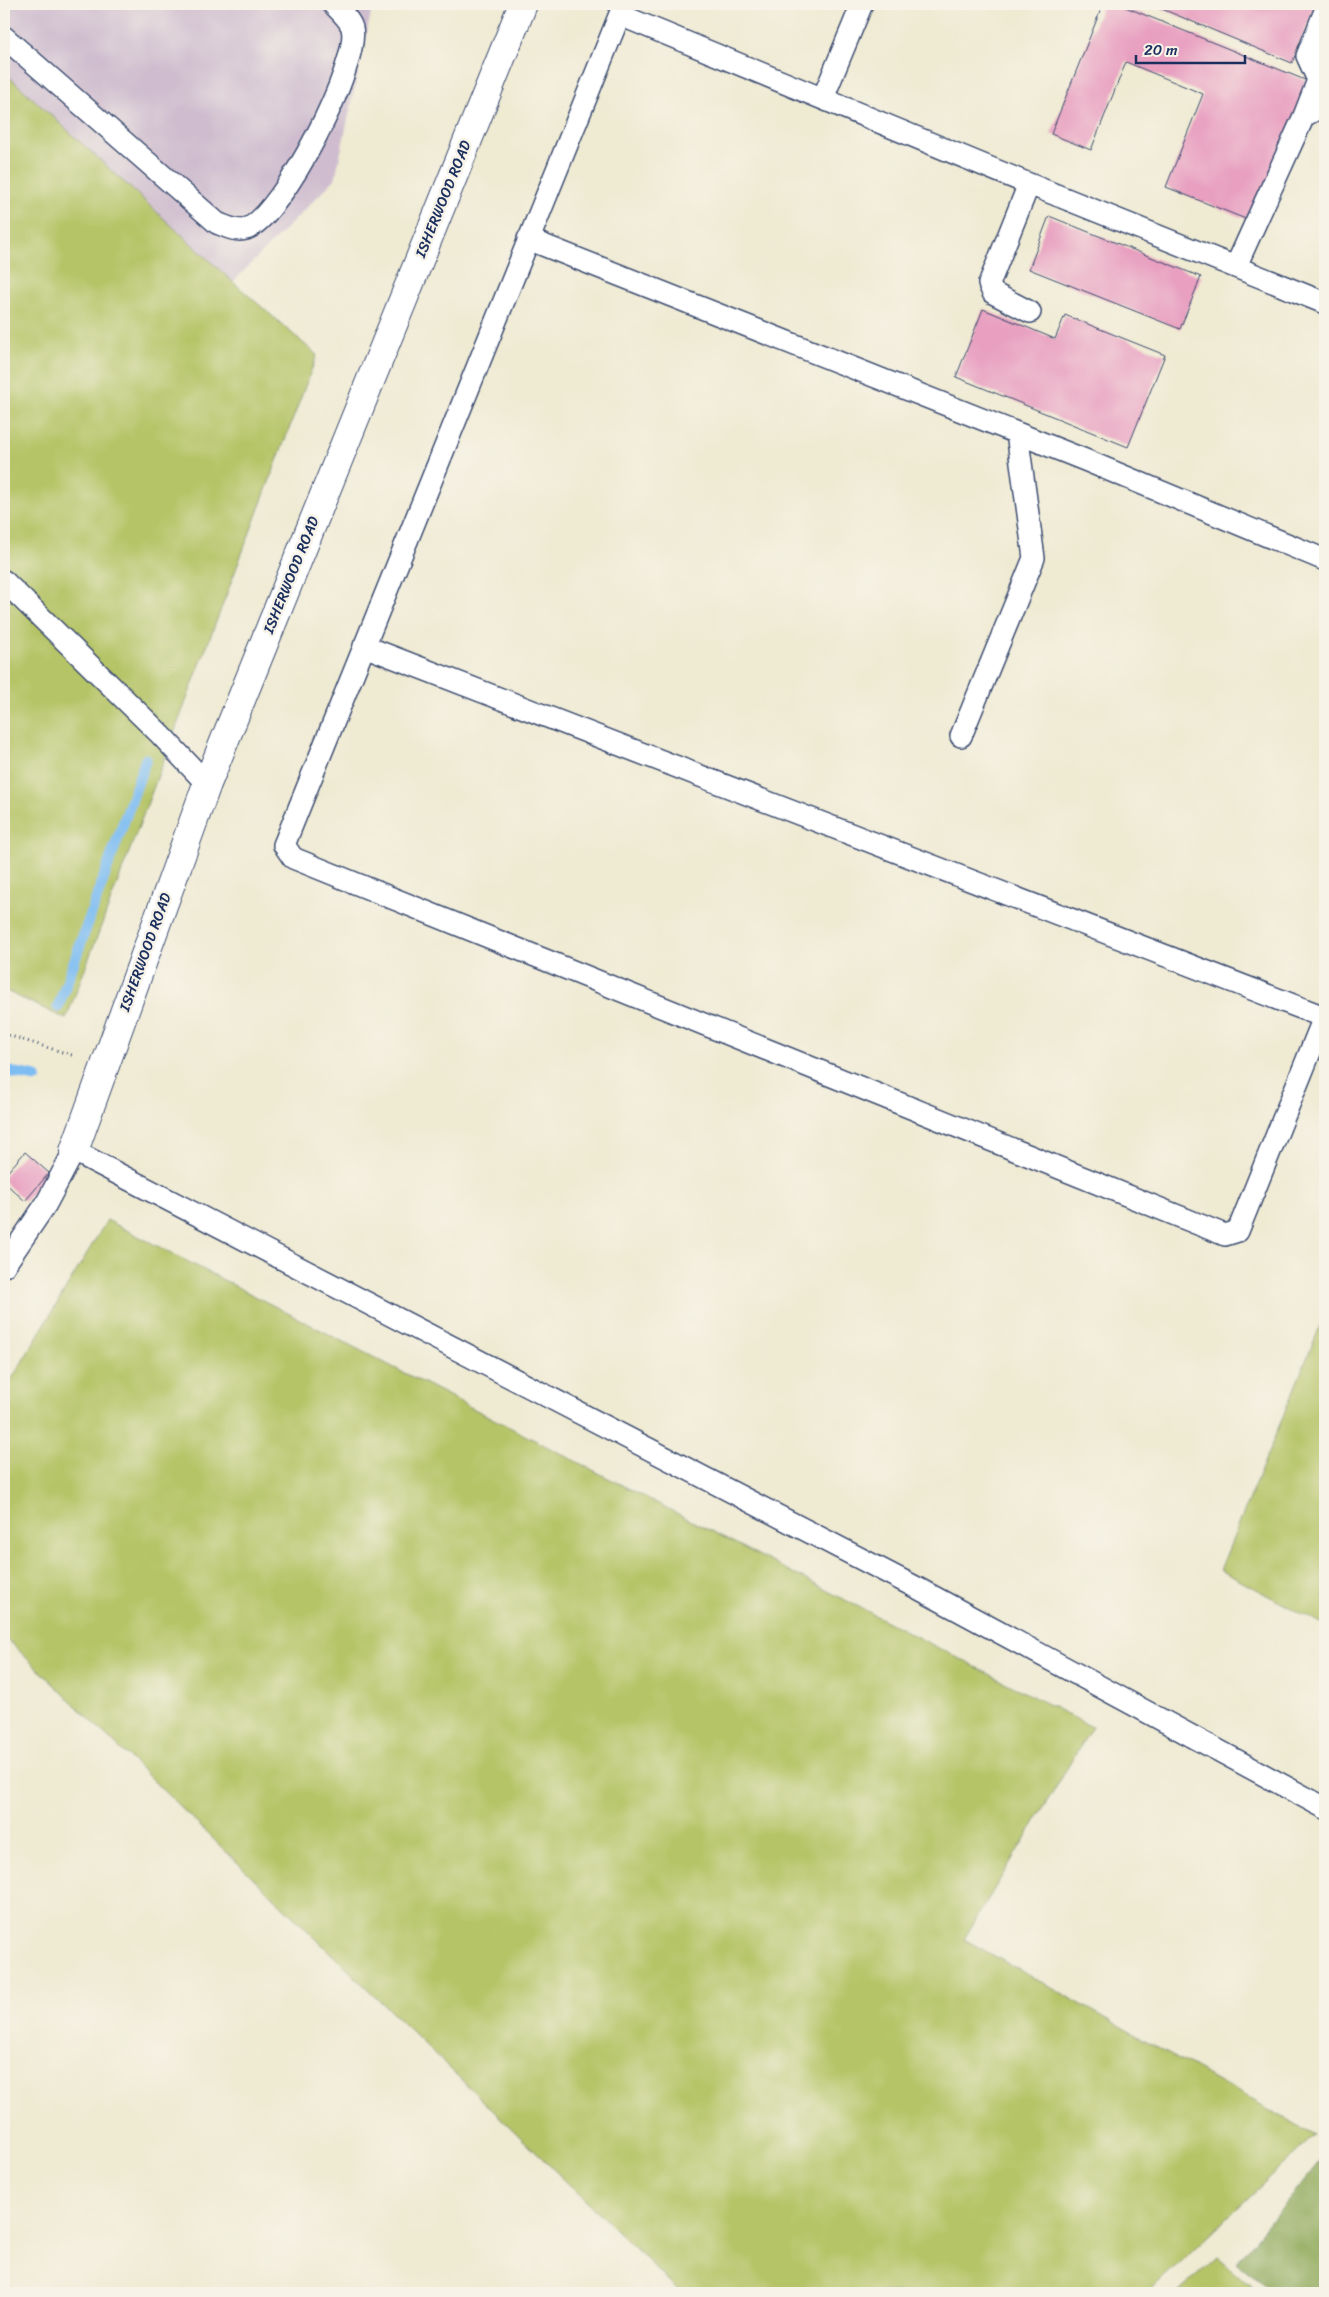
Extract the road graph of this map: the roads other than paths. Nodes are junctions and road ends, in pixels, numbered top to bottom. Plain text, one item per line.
1 (334, 4) edge
2 (523, 4) edge
3 (862, 4) edge
4 (622, 9) edge
5 (1325, 11) edge
6 (4, 37) edge
7 (823, 98) junction
8 (1325, 111) edge
9 (1304, 116) junction
10 (1029, 184) junction
11 (528, 239) junction
12 (1236, 266) junction
13 (1323, 297) edge
14 (1030, 312) dead end
15 (1017, 433) junction
16 (1325, 560) edge
17 (4, 581) edge
18 (364, 646) junction
19 (961, 736) dead end
20 (207, 784) junction
21 (1325, 1016) edge
22 (74, 1151) junction
23 (5, 1265) edge
24 (1325, 1808) edge

1 - 6 lane
2 - 20 street, ISHERWOOD ROAD
3 - 7 lane
4 - 7 lane
4 - 11 lane
5 - 9 lane
7 - 10 lane
8 - 9 lane
9 - 12 lane
10 - 12 lane
10 - 14 lane
11 - 15 lane
11 - 18 lane
12 - 13 lane
15 - 16 lane
15 - 19 lane
17 - 20 lane
18 - 21 lane
18 - 21 lane
20 - 22 street, ISHERWOOD ROAD
22 - 23 lane
22 - 24 lane

